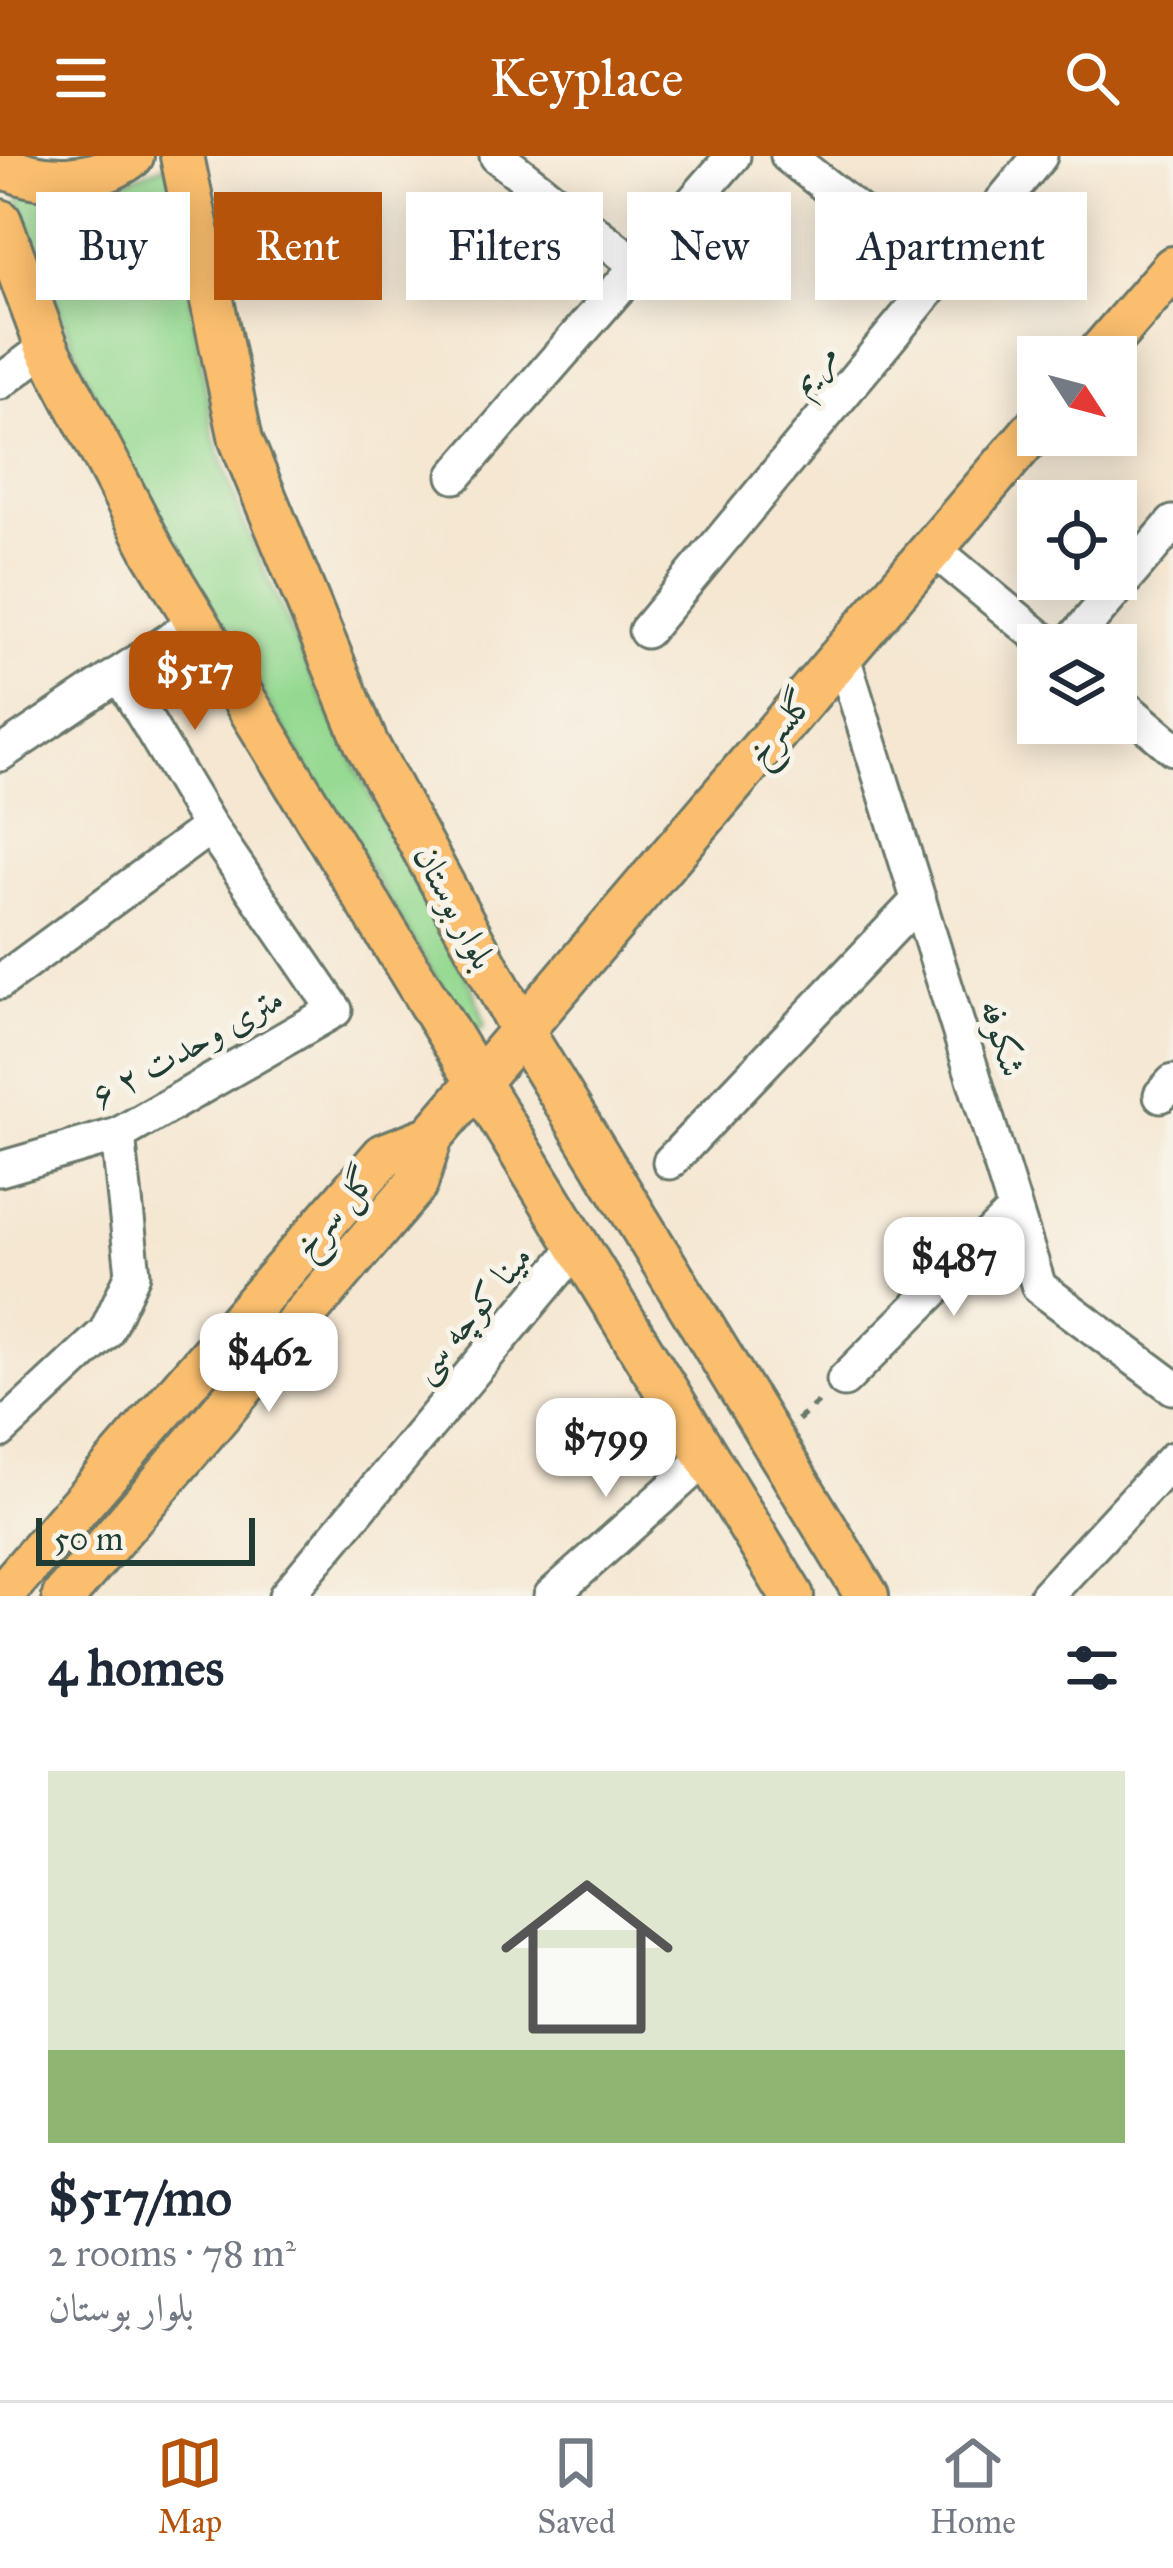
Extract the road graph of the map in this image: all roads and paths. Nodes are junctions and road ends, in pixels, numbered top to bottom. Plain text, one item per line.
1 (132, 156) edge
2 (182, 156) edge
3 (497, 156) edge
4 (733, 156) edge
5 (788, 156) edge
6 (1040, 156) edge
7 (0, 165) edge
8 (702, 192) edge
9 (834, 192) edge
10 (1010, 192) edge
11 (0, 221) edge
12 (627, 257) edge
13 (1173, 268) edge
14 (627, 279) edge
15 (921, 300) edge
16 (0, 307) edge
17 (1114, 336) edge
18 (46, 347) junction
19 (0, 382) edge
20 (1017, 449) edge
21 (454, 476) dead end
22 (1173, 523) edge
23 (932, 548) junction
24 (197, 622) junction
25 (1024, 624) edge
26 (1088, 624) edge
27 (646, 631) dead end
28 (842, 653) junction
29 (119, 674) junction
30 (1137, 718) edge
31 (1173, 748) edge
32 (0, 754) edge
33 (210, 827) junction
34 (919, 900) junction
35 (0, 982) edge
36 (522, 1031) junction
37 (478, 1082) junction
38 (118, 1135) junction
39 (431, 1137) junction
40 (670, 1162) dead end
41 (0, 1169) edge
42 (1015, 1210) junction
43 (578, 1246) junction
44 (844, 1380) joint
45 (1173, 1387) edge
46 (0, 1431) edge
47 (773, 1442) junction
48 (707, 1457) junction
49 (1173, 1460) edge
50 (1, 1596) edge
51 (64, 1596) edge
52 (286, 1596) edge
53 (551, 1596) edge
54 (792, 1596) edge
55 (867, 1596) edge
56 (1046, 1596) edge

1 - 7 main road
2 - 36 main road, بلوار بوستان
3 - 12 street
4 - 8 street
5 - 9 street
6 - 10 street, مریم
11 - 18 main road, بلوار بوستان
13 - 17 main road
14 - 21 street
15 - 27 street, مریم
16 - 18 main road
18 - 19 street
18 - 24 main road, بلوار بوستان
20 - 23 main road, گلسرخ
22 - 26 street
23 - 25 street
23 - 28 main road, گلسرخ
24 - 29 street
24 - 37 main road, بلوار بوستان
28 - 34 street, شکوفه
28 - 36 main road, گلسرخ
29 - 32 street
29 - 33 street
30 - 31 street
33 - 35 street
33 - 38 street, ۶ متری وحدت ۲
34 - 40 street
34 - 42 street, شکوفه
36 - 37 main road, گلسرخ
36 - 47 main road, بلوار بوستان
37 - 39 main road, گلسرخ
37 - 43 main road, بلوار بوستان
38 - 41 street, ۶ متری وحدت ۲
38 - 46 street
39 - 50 main road, گل سرخ
39 - 51 main road, گل سرخ
42 - 44 street
42 - 45 street, شکوفه
43 - 48 main road, بلوار بوستان
43 - 52 street, مینا کوچه سی
44 - 47 path
47 - 55 main road, بلوار بوستان
48 - 53 street
48 - 54 main road, بلوار بوستان
49 - 56 street

